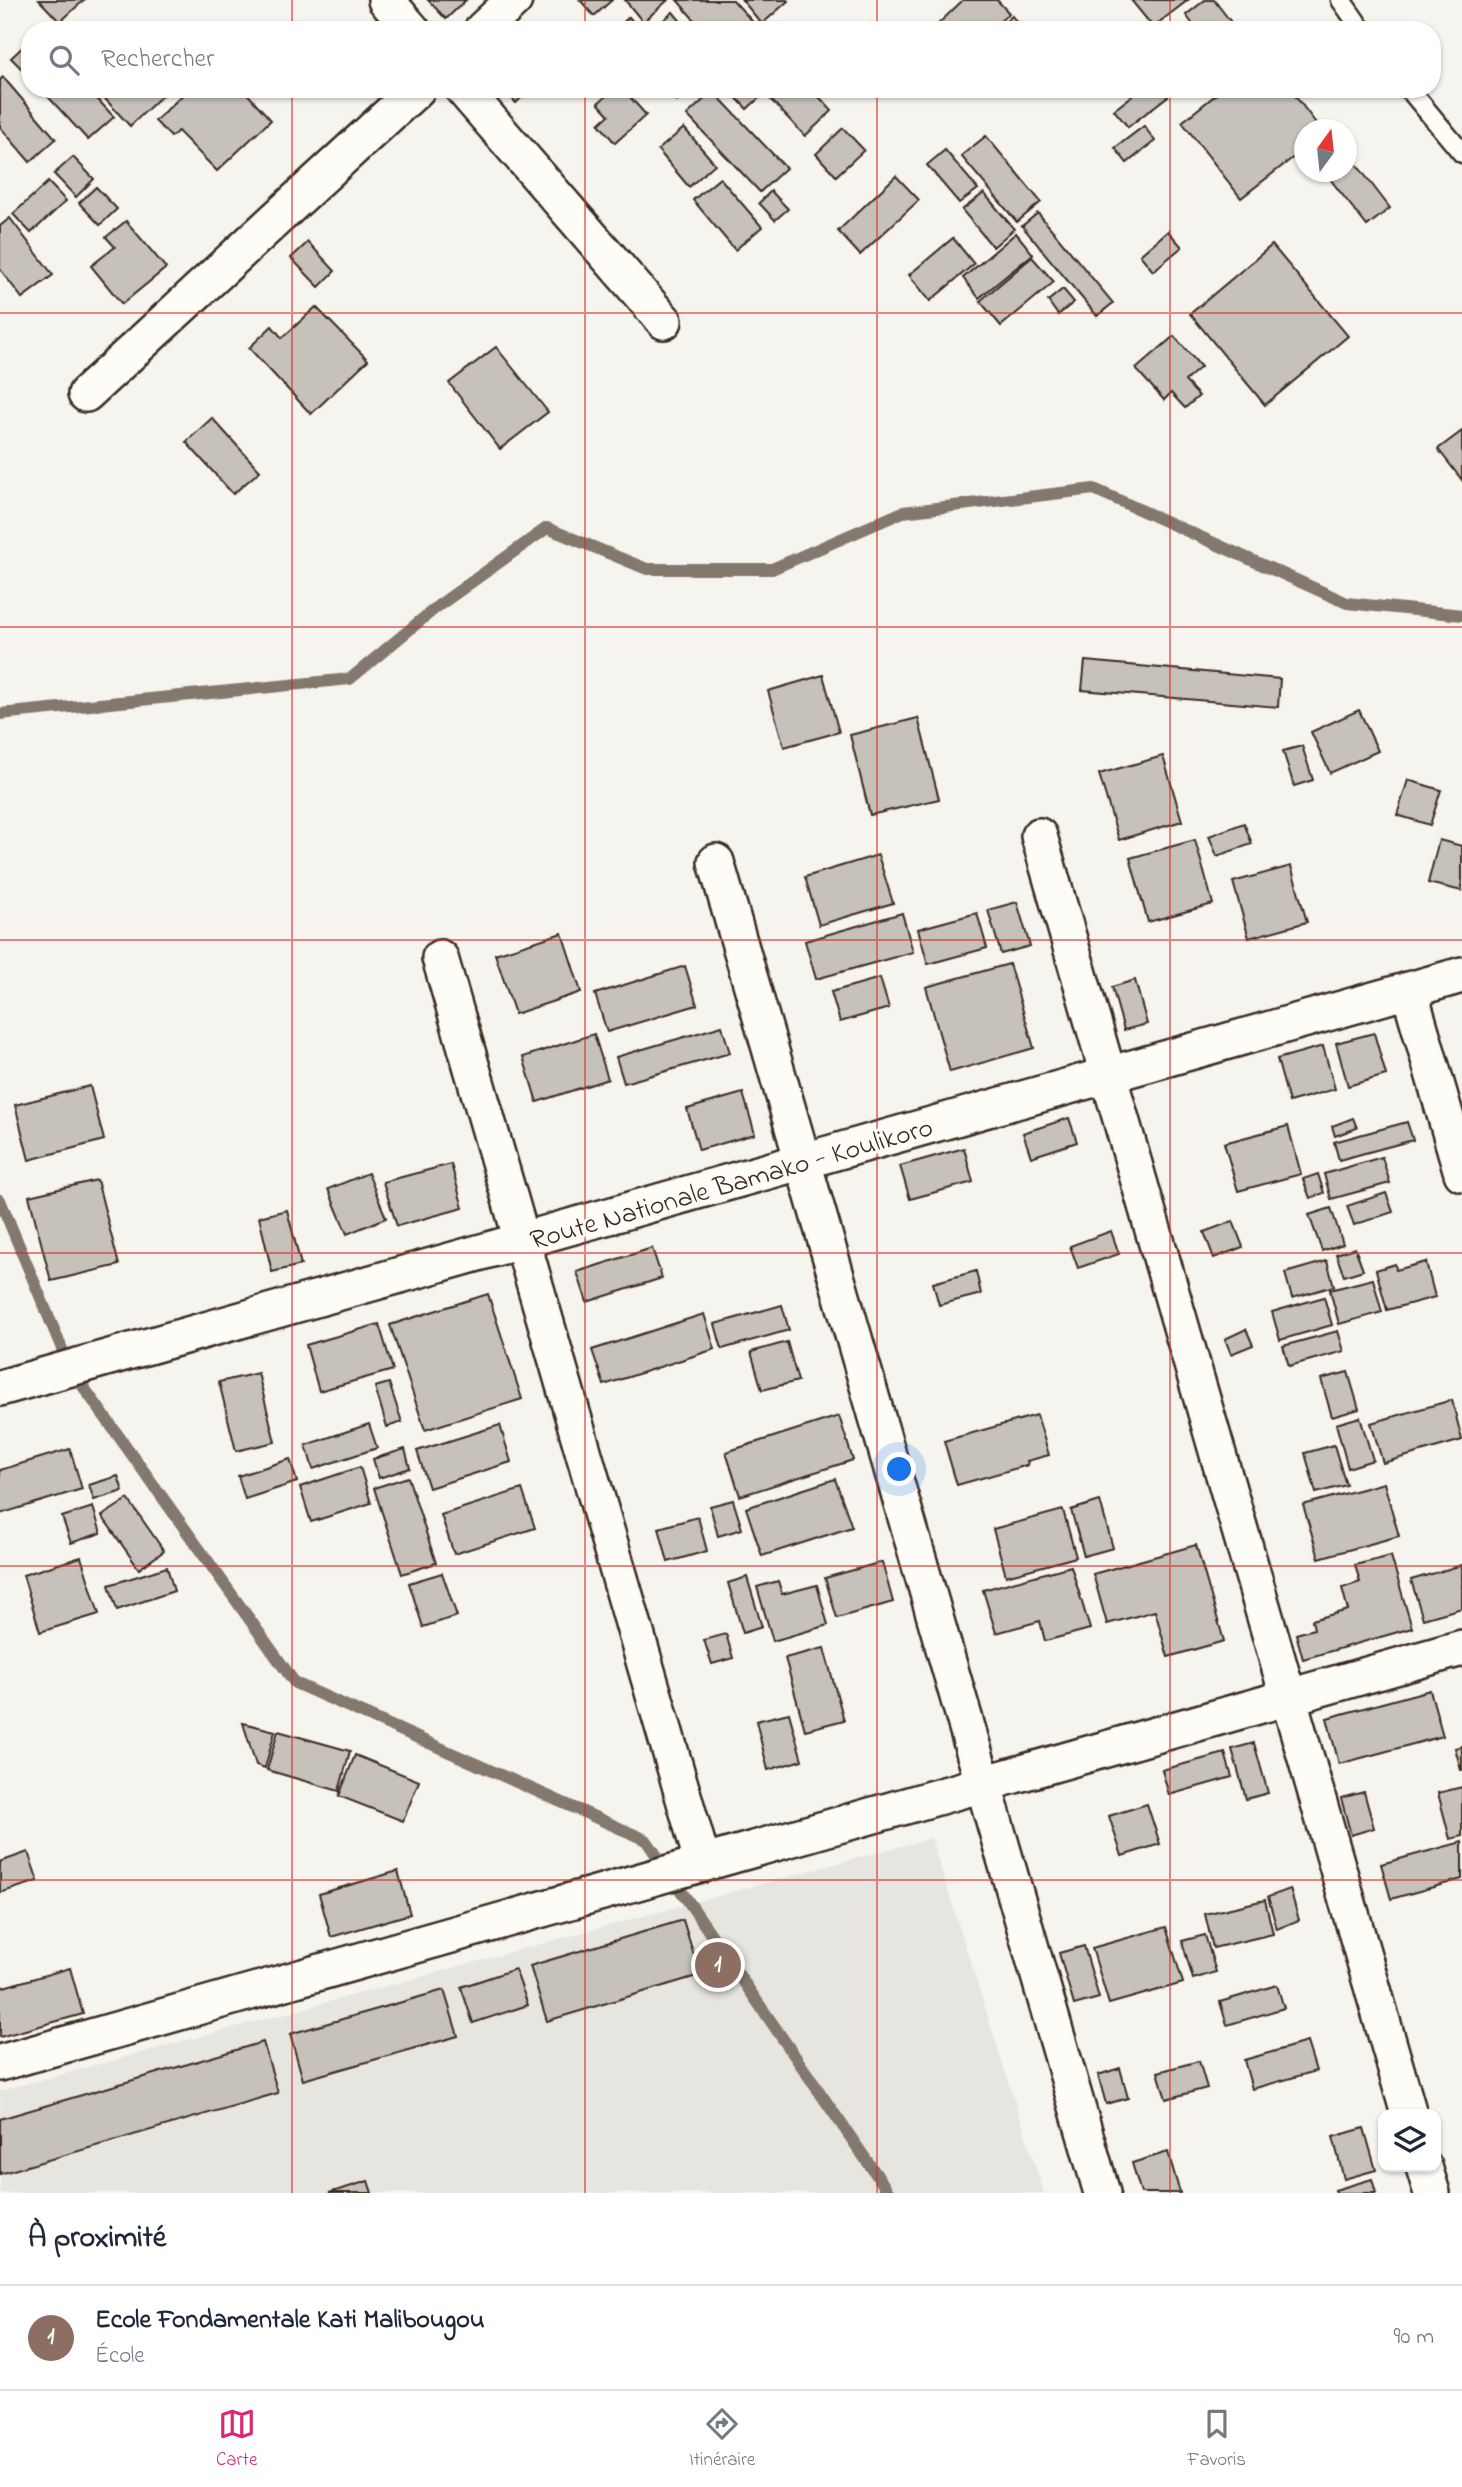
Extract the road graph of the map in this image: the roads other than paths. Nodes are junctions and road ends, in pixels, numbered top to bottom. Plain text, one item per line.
1 (386, 0) edge
2 (514, 0) edge
3 (1341, 0) edge
4 (404, 21) edge
5 (492, 21) edge
6 (1356, 21) edge
7 (407, 98) edge
8 (471, 98) edge
9 (1416, 98) edge
10 (1462, 153) edge
11 (664, 321) dead end
12 (86, 394) dead end
13 (1039, 836) dead end
14 (716, 862) dead end
15 (440, 958) dead end
16 (1462, 975) edge
17 (1409, 990) junction
18 (1107, 1075) junction
19 (803, 1161) junction
20 (1462, 1173) edge
21 (522, 1241) junction
22 (0, 1388) edge
23 (1462, 1648) edge
24 (1288, 1698) junction
25 (984, 1784) junction
26 (703, 1864) junction
27 (0, 2063) edge
28 (1408, 2109) edge
29 (1426, 2172) edge
30 (1102, 2193) edge
31 (1432, 2193) edge

1 - 4 street
2 - 5 street
3 - 6 lane
7 - 12 street
8 - 11 street
9 - 10 lane
13 - 18 street
14 - 19 street
15 - 21 street
16 - 17 street, Route Nationale Bamako - Koulikoro
17 - 18 street, Route Nationale Bamako - Koulikoro
17 - 20 street
18 - 19 street, Route Nationale Bamako - Koulikoro
18 - 24 street
19 - 21 street, Route Nationale Bamako - Koulikoro
19 - 25 street
21 - 22 street, Route Nationale Bamako - Koulikoro
21 - 26 street
23 - 24 street
24 - 25 street
24 - 28 street
25 - 26 street
25 - 30 street
26 - 27 street
29 - 31 street

